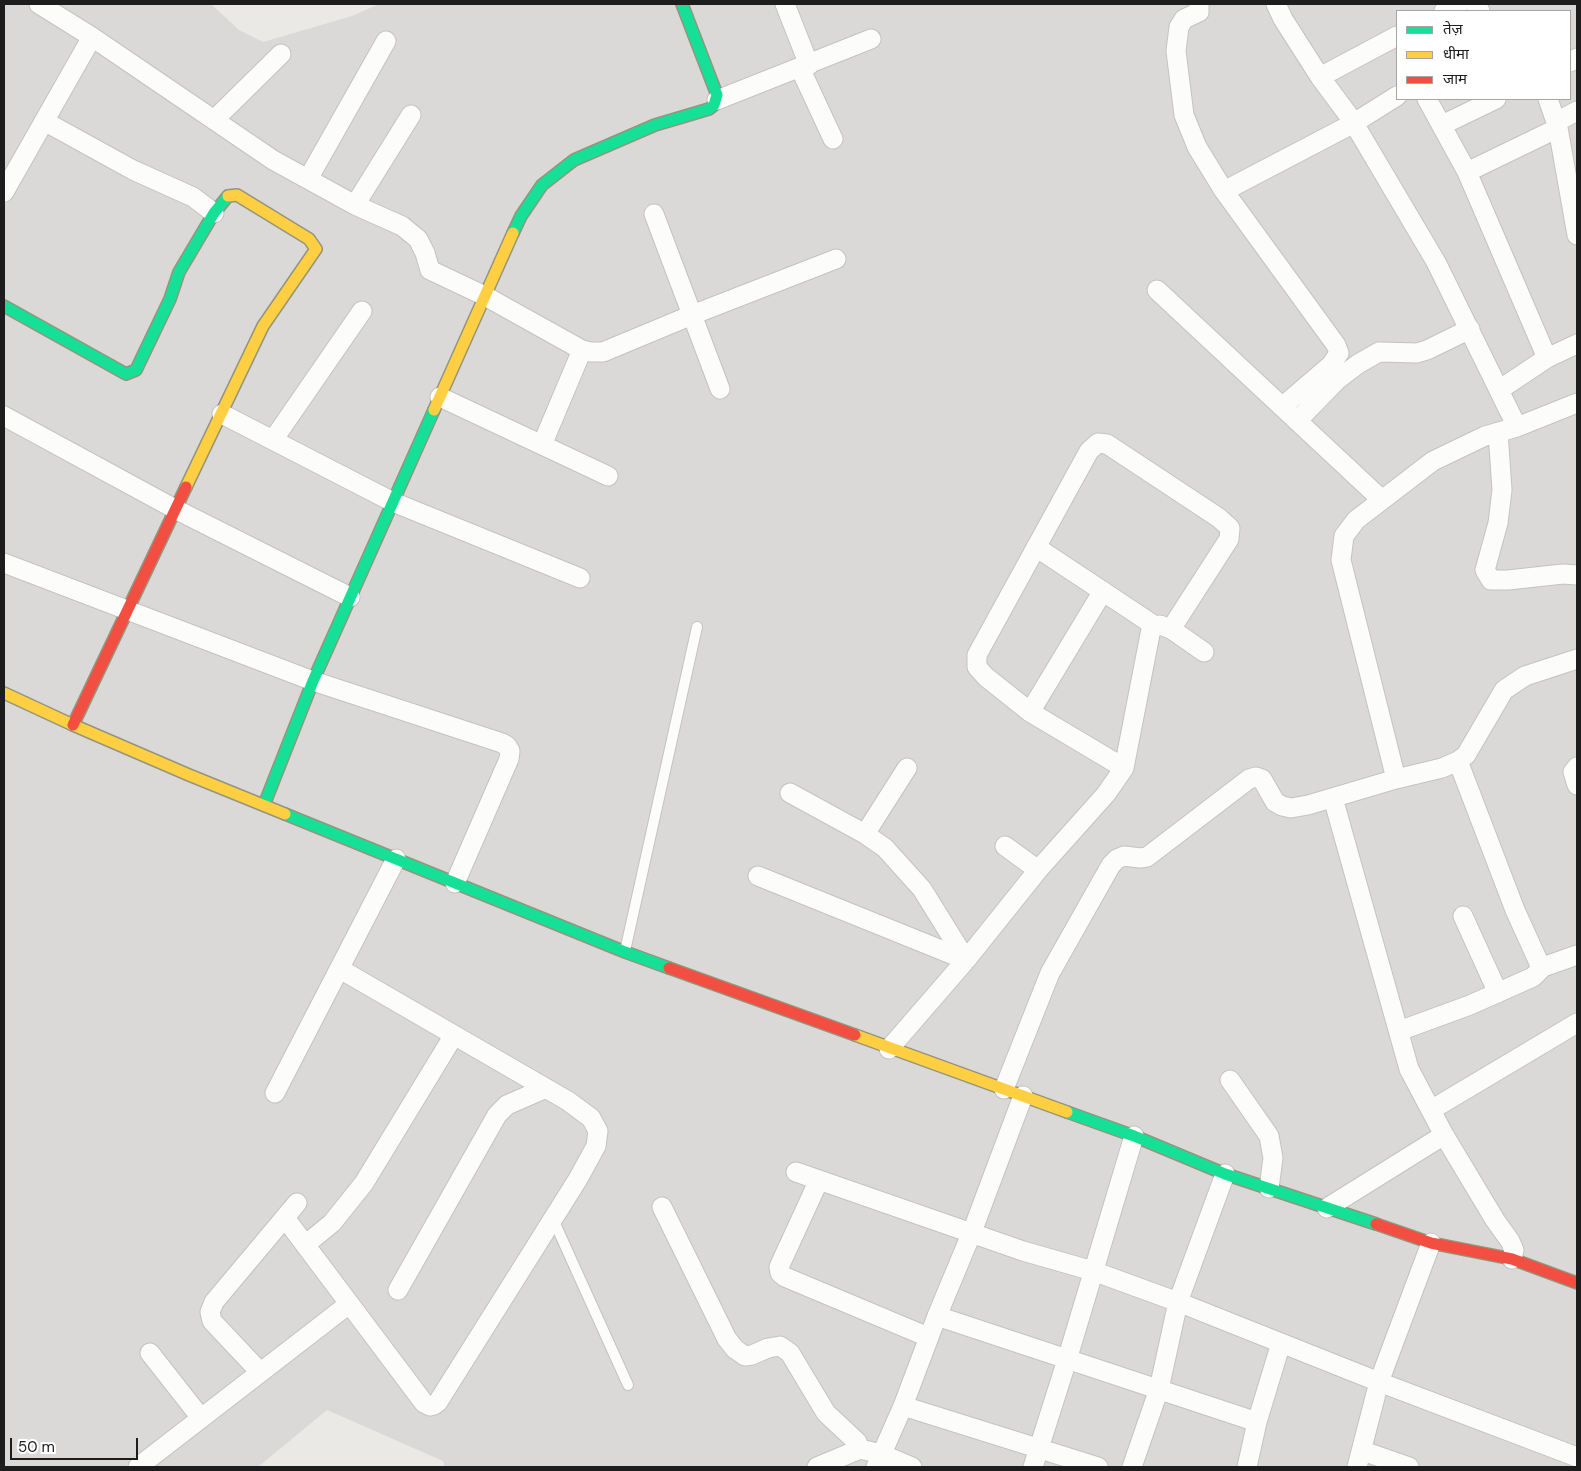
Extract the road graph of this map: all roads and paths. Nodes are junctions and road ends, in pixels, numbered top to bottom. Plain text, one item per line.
1 (39, 4) edge
2 (785, 4) edge
3 (1199, 4) edge
4 (1276, 4) edge
5 (1458, 4) edge
6 (686, 5) edge
7 (1446, 10) edge
8 (92, 37) junction
9 (1396, 37) edge
10 (871, 39) dead end
11 (386, 41) dead end
12 (281, 54) dead end
13 (805, 66) junction
14 (1320, 77) junction
15 (1396, 97) edge
16 (716, 100) junction
17 (1428, 100) edge
18 (1494, 100) edge
19 (1548, 100) edge
20 (1577, 112) edge
21 (411, 115) dead end
22 (44, 120) junction
23 (214, 120) junction
24 (1354, 123) junction
25 (1442, 125) junction
26 (1557, 125) junction
27 (833, 139) dead end
28 (1467, 172) junction
29 (308, 179) junction
30 (1224, 191) junction
31 (4, 192) edge
32 (355, 205) junction
33 (214, 213) junction
34 (654, 214) dead end
35 (1577, 235) edge
36 (836, 259) dead end
37 (1157, 290) dead end
38 (485, 296) junction
39 (4, 306) edge
40 (362, 311) dead end
41 (692, 315) junction
42 (1470, 329) junction
43 (1577, 344) edge
44 (582, 350) junction
45 (1547, 358) junction
46 (720, 389) dead end
47 (1499, 390) junction
48 (440, 397) junction
49 (1577, 403) edge
50 (1282, 407) junction
51 (222, 414) junction
52 (4, 416) edge
53 (1297, 421) junction
54 (1517, 427) junction
55 (1498, 432) junction
56 (272, 440) junction
57 (542, 445) junction
58 (608, 476) dead end
59 (1382, 500) junction
60 (393, 502) junction
61 (176, 509) junction
62 (1036, 547) junction
63 (4, 563) edge
64 (1577, 575) edge
65 (580, 578) dead end
66 (1103, 591) junction
67 (350, 597) junction
68 (127, 610) junction
69 (1152, 624) junction
70 (697, 627) dead end
71 (1171, 629) junction
72 (1204, 652) dead end
73 (1577, 659) edge
74 (314, 681) junction
75 (4, 693) edge
76 (1030, 712) junction
77 (74, 726) junction
78 (1458, 761) junction
79 (1577, 767) edge
80 (906, 768) dead end
81 (1124, 768) junction
82 (1396, 779) junction
83 (1577, 785) edge
84 (790, 793) dead end
85 (1333, 798) junction
86 (264, 805) junction
87 (865, 834) junction
88 (1005, 846) dead end
89 (396, 859) junction
90 (1038, 870) junction
91 (758, 876) dead end
92 (455, 883) junction
93 (1463, 916) dead end
94 (625, 952) junction
95 (1577, 955) edge
96 (966, 960) junction
97 (1543, 967) junction
98 (340, 968) junction
99 (1498, 992) junction
100 (1577, 1023) edge
101 (1398, 1031) junction
102 (454, 1035) junction
103 (889, 1048) junction
104 (1230, 1080) dead end
105 (546, 1088) junction
106 (1004, 1089) junction
107 (274, 1093) dead end
108 (1023, 1096) junction
109 (1432, 1110) junction
110 (1444, 1135) junction
111 (1134, 1136) junction
112 (796, 1172) dead end
113 (1225, 1174) junction
114 (819, 1180) junction
115 (1270, 1188) junction
116 (296, 1203) dead end
117 (662, 1207) dead end
118 (1327, 1208) junction
119 (285, 1218) junction
120 (554, 1219) junction
121 (972, 1232) junction
122 (1430, 1243) junction
123 (305, 1245) junction
124 (1512, 1259) junction
125 (1093, 1271) junction
126 (1577, 1283) edge
127 (398, 1290) dead end
128 (1178, 1302) junction
129 (349, 1304) junction
130 (937, 1316) junction
131 (928, 1338) junction
132 (1281, 1343) junction
133 (150, 1354) dead end
134 (1067, 1360) junction
135 (260, 1372) junction
136 (1379, 1382) junction
137 (628, 1385) dead end
138 (1159, 1389) junction
139 (903, 1406) junction
140 (201, 1418) junction
141 (1257, 1422) junction
142 (860, 1449) junction
143 (1039, 1449) junction
144 (1577, 1457) edge
145 (1360, 1459) edge
146 (879, 1461) edge
147 (138, 1467) edge
148 (817, 1467) edge
149 (912, 1467) edge
150 (1033, 1467) edge
151 (1098, 1467) edge
152 (1132, 1467) edge
153 (1247, 1467) edge
154 (1409, 1467) edge

1 - 8 street
2 - 13 street
3 - 30 street
4 - 14 street
5 - 7 street
6 - 16 street
8 - 22 street
8 - 23 street
9 - 14 street
10 - 13 street
11 - 29 street
12 - 23 street
13 - 16 street
13 - 27 street
14 - 24 street
15 - 24 street
16 - 38 street
17 - 25 street
18 - 25 street
19 - 26 street
20 - 26 street
21 - 32 street
22 - 31 street
22 - 33 street
23 - 29 street
24 - 30 street
24 - 42 street
25 - 28 street
26 - 28 street
26 - 35 street
28 - 45 street
29 - 32 street
30 - 50 street
32 - 38 street
33 - 39 street
33 - 51 street
34 - 41 street
36 - 41 street
37 - 50 street
38 - 44 street
38 - 48 street
40 - 56 street
41 - 44 street
41 - 46 street
42 - 47 street
42 - 53 street
43 - 45 street
44 - 57 street
45 - 47 street
47 - 54 street
48 - 57 street
48 - 60 street
49 - 54 street
50 - 53 street
51 - 56 street
51 - 61 street
52 - 61 street
53 - 59 street
54 - 55 street
55 - 59 street
55 - 64 street
56 - 60 street
57 - 58 street
59 - 82 street
60 - 65 street
60 - 67 street
61 - 67 street
61 - 68 street
62 - 66 street
62 - 71 street
62 - 76 street
63 - 68 street
66 - 69 street
66 - 76 street
67 - 74 street
68 - 74 street
68 - 77 street
69 - 71 street
69 - 81 street
70 - 94 lane
71 - 72 street
73 - 78 street
74 - 86 street
74 - 92 street
75 - 77 street
76 - 81 street
77 - 86 street
78 - 82 street
78 - 97 street
79 - 83 street
80 - 87 street
81 - 90 street
82 - 85 street
84 - 87 street
85 - 101 street
85 - 106 street
86 - 89 street
87 - 96 street
88 - 90 street
89 - 92 street
89 - 98 street
90 - 96 street
91 - 96 street
92 - 94 street
93 - 99 street
94 - 103 street
95 - 97 street
96 - 103 street
97 - 99 street
98 - 102 street
98 - 107 street
99 - 101 street
100 - 109 street
101 - 109 street
102 - 105 street
102 - 123 street
103 - 106 street
104 - 115 street
105 - 120 street
105 - 127 street
106 - 108 street
108 - 111 street
108 - 121 street
109 - 110 street
110 - 118 street
110 - 124 street
111 - 113 street
111 - 125 street
112 - 114 street
113 - 115 street
113 - 128 street
114 - 121 street
114 - 131 street
115 - 118 street
116 - 119 street
117 - 142 street
118 - 122 street
119 - 123 street
119 - 135 street
120 - 129 street
120 - 137 lane
121 - 125 street
121 - 130 street
122 - 124 street
122 - 136 street
123 - 129 street
124 - 126 street
125 - 128 street
125 - 134 street
128 - 132 street
128 - 138 street
129 - 135 street
130 - 131 street
130 - 134 street
131 - 139 street
132 - 136 street
132 - 141 street
133 - 140 street
134 - 138 street
134 - 143 street
135 - 140 street
136 - 144 street
136 - 145 street
138 - 141 street
138 - 152 street
139 - 143 street
139 - 146 street
140 - 147 street
141 - 153 street
142 - 146 street
142 - 148 street
143 - 150 street
143 - 151 street
145 - 154 street
146 - 149 street

